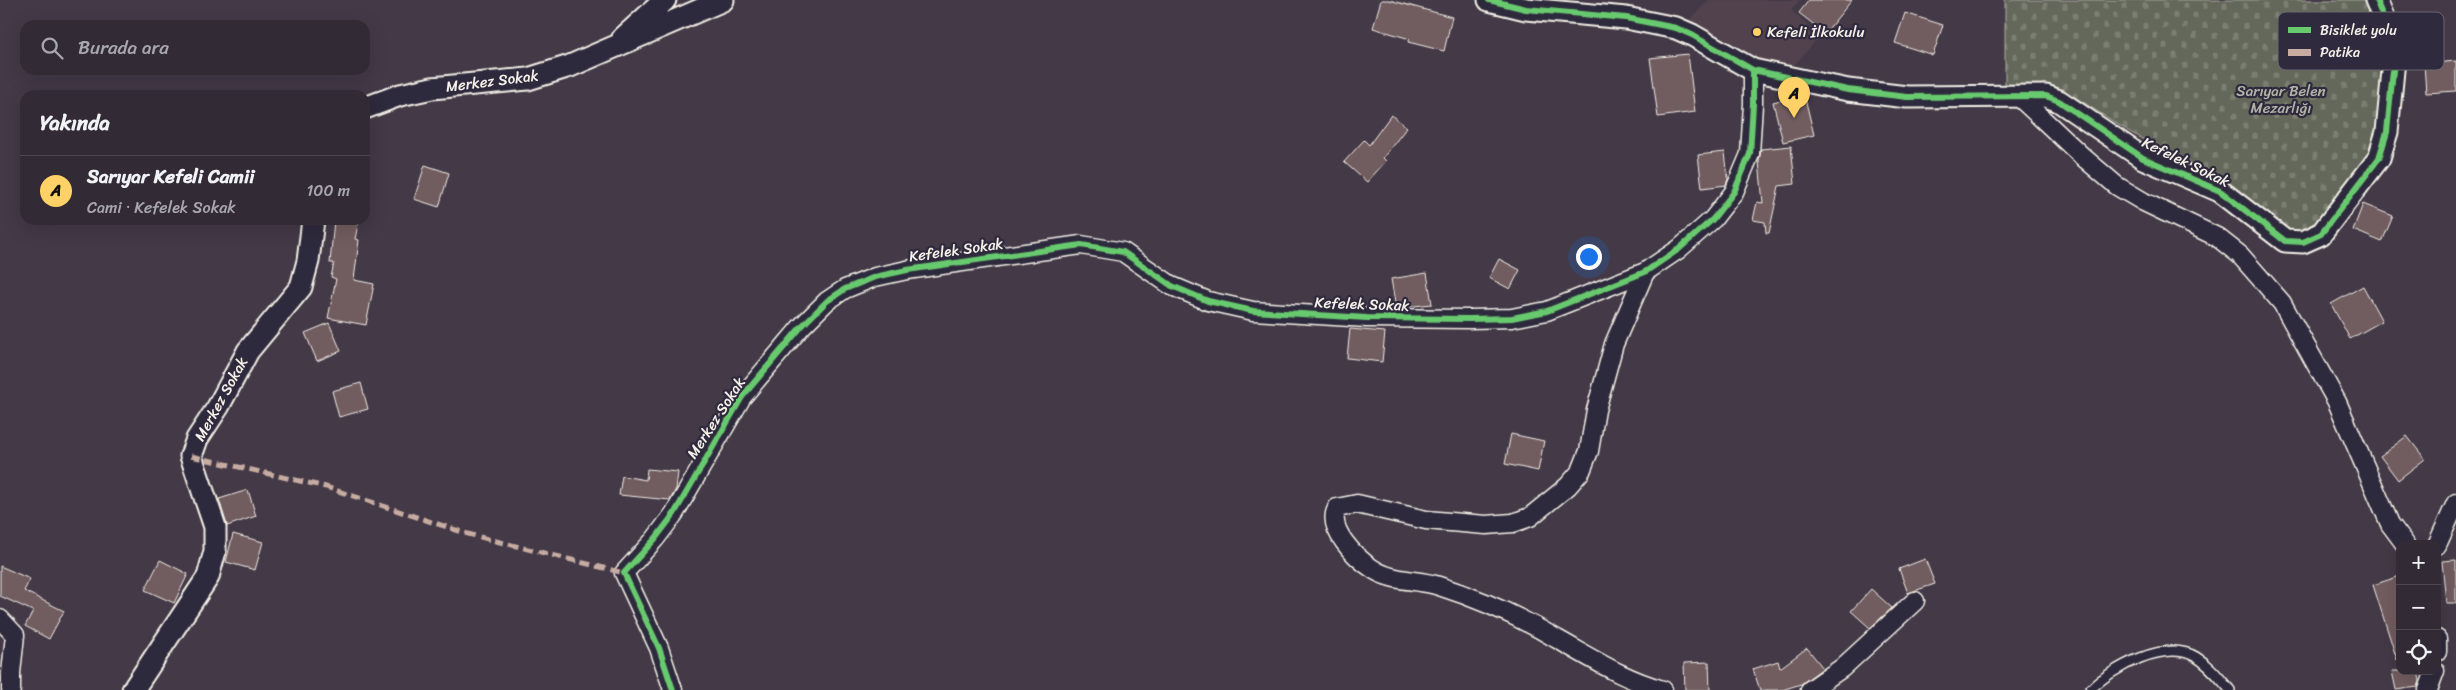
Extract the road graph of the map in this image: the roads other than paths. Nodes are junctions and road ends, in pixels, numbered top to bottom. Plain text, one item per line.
1 (665, 0) edge
2 (723, 0) edge
3 (1488, 0) edge
4 (2376, 0) edge
5 (2381, 12) edge
6 (616, 45) junction
7 (1752, 70) junction
8 (2393, 70) edge
9 (2018, 96) junction
10 (370, 106) edge
11 (312, 225) edge
12 (1645, 272) junction
13 (844, 289) joint
14 (2456, 503) edge
15 (2402, 540) edge
16 (2439, 540) edge
17 (1915, 601) dead end
18 (0, 619) edge
19 (2434, 675) edge
20 (11, 690) edge
21 (133, 690) edge
22 (673, 690) edge
23 (1663, 690) edge
24 (1810, 690) edge
25 (2090, 690) edge
26 (2230, 690) edge
27 (2428, 690) edge

1 - 6 street
2 - 6 street
3 - 7 street, Kefelek Sokak
4 - 5 street, Kefelek Sokak
6 - 10 street, Merkez Sokak
7 - 9 street, Kefelek Sokak
7 - 12 street, Kefelek Sokak
8 - 9 street, Kefelek Sokak
9 - 15 street
11 - 21 street, Merkez Sokak
12 - 13 street, Kefelek Sokak
12 - 23 street
13 - 22 street, Merkez Sokak
14 - 16 street
17 - 24 street
18 - 20 street
19 - 27 street
25 - 26 lane

